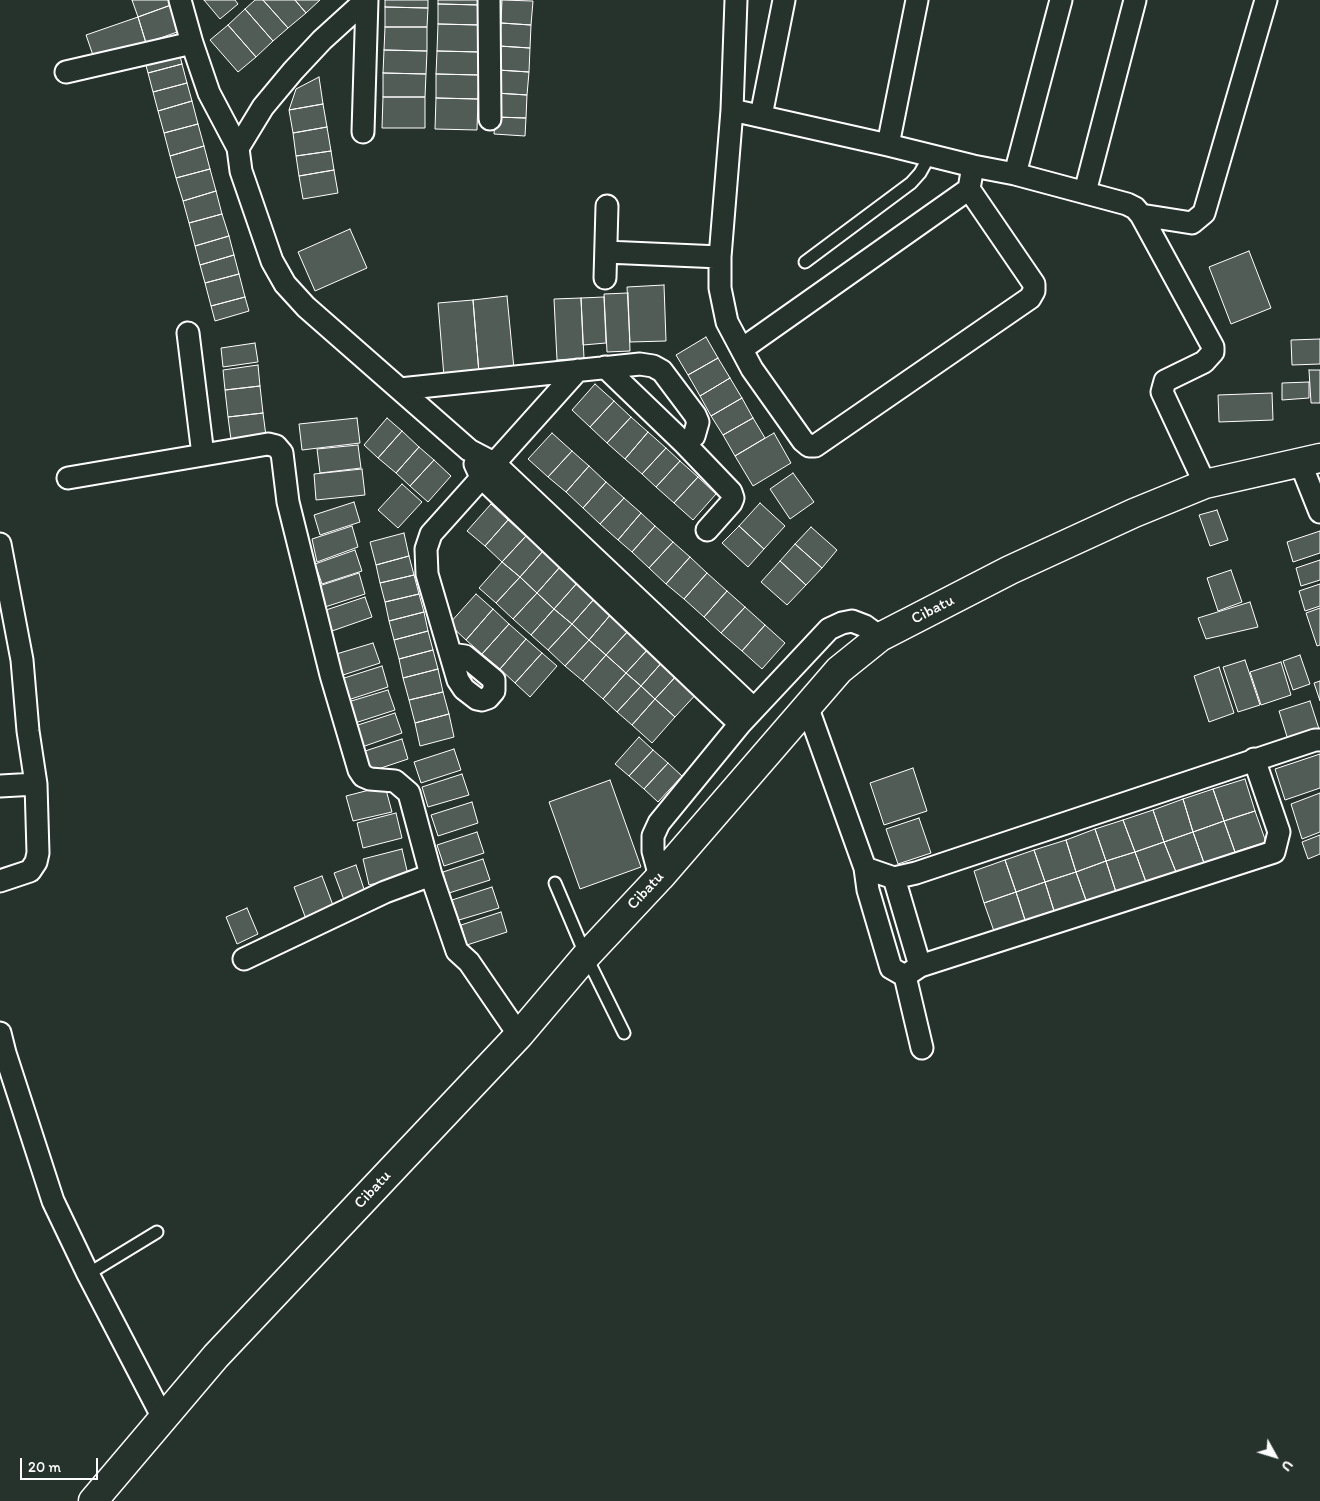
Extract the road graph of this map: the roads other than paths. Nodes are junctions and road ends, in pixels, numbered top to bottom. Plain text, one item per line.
1 (180, 0) edge
2 (366, 0) edge
3 (489, 0) edge
4 (736, 0) edge
5 (784, 0) edge
6 (917, 0) edge
7 (1061, 0) edge
8 (1135, 0) edge
9 (1266, 0) edge
10 (192, 43) junction
11 (66, 72) dead end
12 (732, 110) junction
13 (761, 116) junction
14 (490, 119) dead end
15 (363, 132) dead end
16 (888, 145) junction
17 (238, 148) junction
18 (926, 154) junction
19 (973, 166) junction
20 (1015, 174) junction
21 (969, 189) junction
22 (1085, 192) junction
23 (607, 206) dead end
24 (1141, 215) junction
25 (606, 252) junction
26 (720, 257) junction
27 (805, 262) dead end
28 (605, 278) dead end
29 (188, 333) dead end
30 (742, 349) junction
31 (605, 368) junction
32 (578, 370) junction
33 (400, 389) junction
34 (686, 444) junction
35 (203, 455) junction
36 (1310, 460) edge
37 (488, 470) junction
38 (68, 478) dead end
39 (1205, 484) junction
40 (1320, 512) edge
41 (707, 530) dead end
42 (0, 544) edge
43 (880, 637) junction
44 (451, 654) dead end
45 (807, 706) junction
46 (747, 716) junction
47 (1320, 740) edge
48 (1254, 760) junction
49 (36, 784) junction
50 (0, 786) edge
51 (865, 868) junction
52 (431, 875) junction
53 (660, 877) junction
54 (894, 878) junction
55 (0, 881) edge
56 (555, 883) dead end
57 (586, 956) junction
58 (244, 959) dead end
59 (913, 971) junction
60 (0, 1033) edge
61 (624, 1033) dead end
62 (519, 1034) junction
63 (922, 1048) dead end
64 (157, 1232) dead end
65 (88, 1274) junction
66 (163, 1418) junction
67 (93, 1501) edge

1 - 10 street
2 - 15 street
2 - 17 street
3 - 14 street
4 - 12 street
5 - 13 street
6 - 16 street
7 - 20 street
8 - 22 street
9 - 24 street
10 - 11 street
10 - 17 street
12 - 13 street
12 - 26 street
13 - 16 street
16 - 18 street
17 - 33 street
18 - 19 street
18 - 27 lane
19 - 20 street
19 - 21 street
20 - 22 street
21 - 30 street
21 - 30 street
22 - 24 street
23 - 25 street
24 - 39 street
25 - 26 street
25 - 28 street
26 - 30 street
29 - 35 street
31 - 32 street
31 - 34 street
31 - 34 street
32 - 33 street
32 - 37 street
33 - 37 street
34 - 41 street
35 - 38 street
35 - 52 street
36 - 39 street, Cibatu
36 - 40 street
37 - 44 street
37 - 46 street
39 - 43 street, Cibatu
42 - 49 street
43 - 45 street, Cibatu
43 - 46 street
45 - 51 street
45 - 53 street, Cibatu
46 - 53 street
47 - 48 street
48 - 54 street
48 - 59 street
49 - 50 street
49 - 55 street
51 - 54 street
51 - 59 street
52 - 58 street
52 - 62 street
53 - 57 street, Cibatu
54 - 59 street
56 - 57 lane
57 - 61 lane
57 - 62 street, Cibatu
59 - 63 street
60 - 65 street
62 - 66 street, Cibatu
64 - 65 lane
65 - 66 street
66 - 67 street, Cibatu

